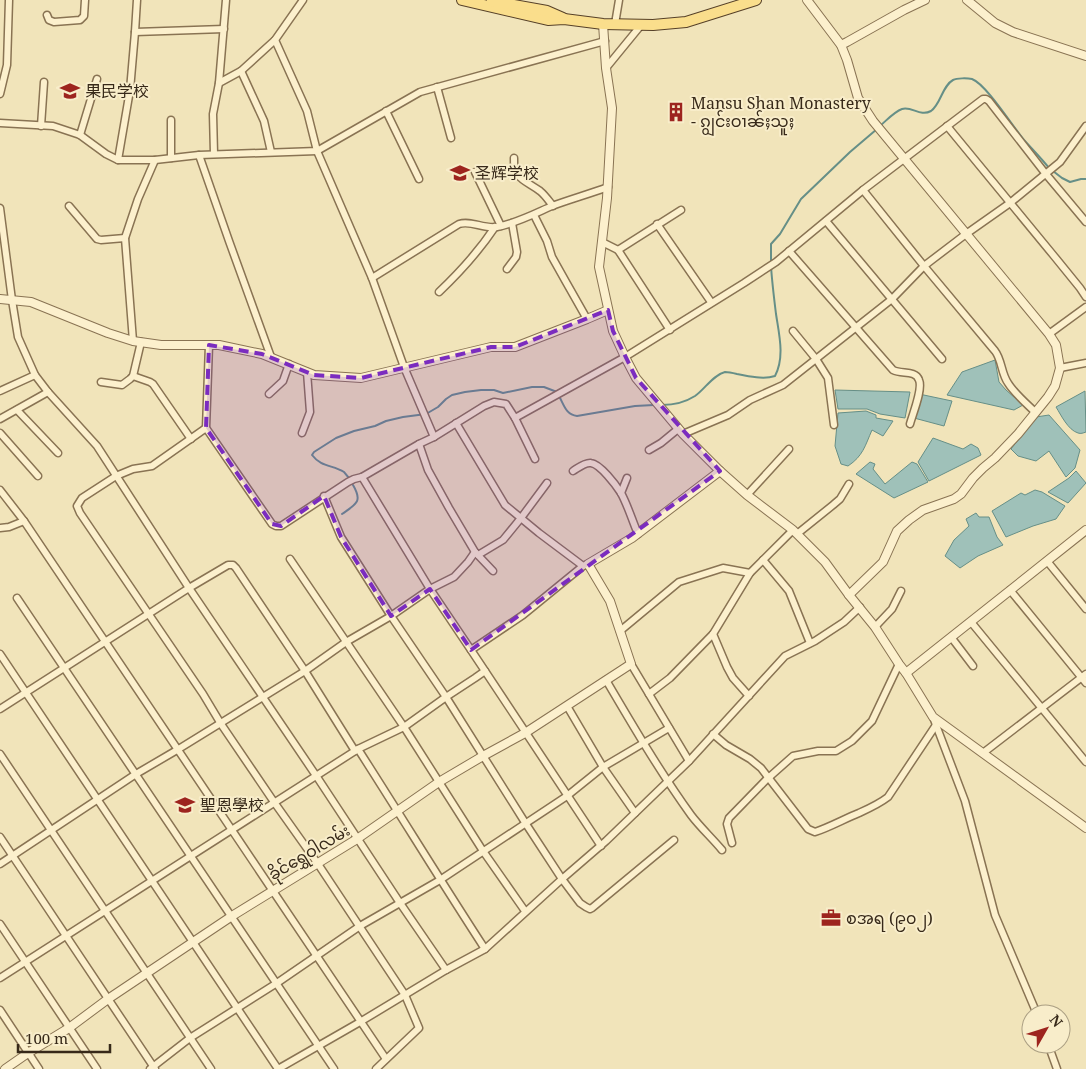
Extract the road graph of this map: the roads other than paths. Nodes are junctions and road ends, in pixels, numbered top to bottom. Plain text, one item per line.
1 (9, 0) edge
2 (85, 0) edge
3 (137, 0) edge
4 (226, 0) edge
5 (303, 0) edge
6 (462, 0) edge
7 (619, 0) edge
8 (756, 0) edge
9 (807, 0) edge
10 (925, 0) edge
11 (967, 0) edge
12 (491, 2) edge
13 (737, 3) edge
14 (47, 15) dead end
15 (603, 24) junction
16 (615, 24) junction
17 (642, 24) junction
18 (224, 29) junction
19 (136, 32) junction
20 (275, 40) junction
21 (605, 42) junction
22 (841, 45) junction
23 (1086, 56) edge
24 (606, 68) junction
25 (241, 71) junction
26 (97, 79) dead end
27 (44, 82) dead end
28 (219, 83) junction
29 (437, 87) junction
30 (0, 92) edge
31 (386, 111) junction
32 (171, 120) dead end
33 (0, 123) edge
34 (41, 126) junction
35 (947, 126) junction
36 (1086, 126) edge
37 (80, 135) junction
38 (452, 138) dead end
39 (317, 151) junction
40 (271, 152) junction
41 (214, 154) junction
42 (199, 155) junction
43 (171, 158) junction
44 (514, 158) dead end
45 (118, 160) junction
46 (155, 160) junction
47 (904, 160) junction
48 (1049, 170) junction
49 (475, 172) dead end
50 (419, 179) dead end
51 (608, 187) junction
52 (863, 190) junction
53 (1010, 204) junction
54 (69, 206) dead end
55 (553, 206) junction
56 (0, 208) edge
57 (681, 210) dead end
58 (534, 215) junction
59 (826, 221) junction
60 (1086, 222) edge
61 (512, 223) junction
62 (657, 224) junction
63 (498, 226) junction
64 (966, 234) junction
65 (125, 238) junction
66 (602, 242) junction
67 (618, 250) junction
68 (790, 252) junction
69 (924, 266) junction
70 (507, 268) dead end
71 (372, 278) junction
72 (439, 292) dead end
73 (1086, 297) edge
74 (0, 299) edge
75 (892, 299) junction
76 (12, 300) junction
77 (712, 302) junction
78 (1086, 307) edge
79 (608, 310) junction
80 (587, 319) junction
81 (856, 326) junction
82 (670, 330) junction
83 (793, 331) dead end
84 (1049, 334) junction
85 (137, 341) junction
86 (209, 346) junction
87 (271, 357) junction
88 (624, 357) junction
89 (816, 358) junction
90 (942, 359) dead end
91 (1086, 362) edge
92 (289, 364) junction
93 (404, 367) junction
94 (1060, 368) junction
95 (307, 372) junction
96 (35, 375) junction
97 (132, 376) junction
98 (101, 382) dead end
99 (0, 391) edge
100 (48, 392) junction
101 (269, 394) dead end
102 (16, 410) junction
103 (1035, 412) junction
104 (515, 418) junction
105 (0, 419) edge
106 (456, 423) junction
107 (910, 424) dead end
108 (834, 425) dead end
109 (206, 428) junction
110 (681, 431) junction
111 (0, 432) edge
112 (302, 433) dead end
113 (434, 437) junction
114 (191, 439) junction
115 (419, 444) junction
116 (789, 449) dead end
117 (649, 450) dead end
118 (58, 453) dead end
119 (535, 459) dead end
120 (573, 471) dead end
121 (720, 471) junction
122 (38, 476) dead end
123 (116, 476) junction
124 (362, 477) junction
125 (627, 478) dead end
126 (547, 483) dead end
127 (849, 484) dead end
128 (0, 490) edge
129 (620, 493) junction
130 (747, 495) junction
131 (324, 496) junction
132 (521, 518) junction
133 (24, 521) junction
134 (0, 528) edge
135 (1086, 531) edge
136 (795, 532) junction
137 (638, 534) junction
138 (476, 553) junction
139 (290, 559) dead end
140 (763, 560) junction
141 (1047, 561) junction
142 (586, 565) junction
143 (493, 571) dead end
144 (750, 573) junction
145 (189, 588) junction
146 (430, 589) junction
147 (1010, 590) junction
148 (901, 591) dead end
149 (849, 595) junction
150 (17, 598) dead end
151 (860, 607) junction
152 (1086, 609) edge
153 (149, 613) junction
154 (391, 616) junction
155 (971, 622) junction
156 (875, 627) junction
157 (620, 631) junction
158 (713, 634) junction
159 (951, 637) junction
160 (105, 642) junction
161 (346, 642) junction
162 (810, 643) junction
163 (471, 650) junction
164 (0, 654) edge
165 (630, 664) junction
166 (899, 664) junction
167 (973, 666) dead end
168 (64, 668) junction
169 (484, 670) junction
170 (306, 671) junction
171 (906, 672) junction
172 (1084, 675) edge
173 (606, 680) junction
174 (1086, 683) edge
175 (26, 692) junction
176 (648, 694) junction
177 (263, 696) junction
178 (749, 696) junction
179 (446, 697) junction
180 (566, 706) junction
181 (1041, 708) junction
182 (0, 709) edge
183 (935, 721) junction
184 (220, 724) junction
185 (404, 727) junction
186 (669, 728) junction
187 (525, 733) junction
188 (714, 734) junction
189 (643, 744) junction
190 (178, 750) junction
191 (356, 750) junction
192 (983, 753) junction
193 (0, 754) edge
194 (482, 756) junction
195 (689, 761) junction
196 (1086, 762) edge
197 (603, 768) junction
198 (136, 774) junction
199 (316, 776) junction
200 (768, 778) junction
201 (668, 781) junction
202 (439, 782) junction
203 (567, 796) junction
204 (97, 799) junction
205 (274, 802) junction
206 (398, 810) junction
207 (635, 813) junction
208 (526, 824) junction
209 (1085, 826) edge
210 (50, 830) junction
211 (231, 830) junction
212 (0, 837) edge
213 (357, 839) junction
214 (674, 840) dead end
215 (732, 843) dead end
216 (601, 846) junction
217 (722, 850) dead end
218 (483, 851) junction
219 (12, 856) junction
220 (191, 856) junction
221 (0, 864) edge
222 (318, 864) junction
223 (562, 879) junction
224 (152, 880) junction
225 (440, 880) junction
226 (272, 891) junction
227 (400, 903) junction
228 (104, 911) junction
229 (525, 911) junction
230 (232, 916) junction
231 (0, 924) edge
232 (360, 926) junction
233 (66, 936) junction
234 (193, 942) junction
235 (485, 949) junction
236 (316, 956) junction
237 (25, 961) junction
238 (446, 970) junction
239 (146, 973) junction
240 (0, 978) edge
241 (276, 983) junction
242 (405, 995) junction
243 (108, 999) junction
244 (1033, 1004) edge
245 (238, 1008) junction
246 (0, 1010) edge
247 (360, 1022) junction
248 (69, 1028) junction
249 (190, 1038) junction
250 (319, 1046) junction
251 (28, 1052) junction
252 (1052, 1054) edge
253 (386, 1060) junction
254 (153, 1068) edge
255 (5, 1069) edge
256 (39, 1069) edge
257 (97, 1069) edge
258 (211, 1069) edge
259 (278, 1069) edge
260 (334, 1069) edge
261 (376, 1069) edge
262 (1057, 1069) edge

1 - 30 street
2 - 14 street
3 - 19 street
4 - 18 street
5 - 20 street
6 - 12 main road
7 - 16 street
8 - 13 main road
9 - 22 street
10 - 22 street
11 - 23 street
12 - 15 main road
13 - 17 main road
15 - 16 main road
15 - 21 street
16 - 17 main road
17 - 24 street
18 - 19 street
18 - 28 street
19 - 45 street
20 - 25 street
20 - 39 street
21 - 24 street
21 - 29 street
22 - 47 street
24 - 51 street
25 - 28 street
25 - 40 street
26 - 37 street
27 - 34 street
28 - 41 street
29 - 31 street
29 - 38 street
31 - 39 street
31 - 50 street
32 - 43 street
33 - 34 street
34 - 37 street
35 - 47 street
35 - 48 street
35 - 53 street
36 - 48 street
37 - 45 street
39 - 40 street
39 - 71 street
40 - 41 street
41 - 42 street
42 - 43 street
42 - 87 street
43 - 46 street
44 - 55 street
45 - 46 street
46 - 65 street
47 - 52 street
47 - 64 street
48 - 53 street
48 - 60 street
49 - 63 street
51 - 55 street
51 - 66 street
52 - 59 street
52 - 69 street
53 - 64 street
53 - 73 street
54 - 65 street
55 - 58 street
56 - 76 street
57 - 62 street
58 - 61 street
58 - 80 street
59 - 68 street
59 - 75 street
61 - 63 street
61 - 70 street
62 - 67 street
62 - 77 street
63 - 71 street
63 - 72 street
64 - 69 street
64 - 84 street
65 - 85 street
66 - 67 street
66 - 79 street
67 - 82 street
68 - 77 street
68 - 81 street
69 - 75 street
69 - 103 street
71 - 93 street
74 - 76 street
75 - 81 street
75 - 90 street
76 - 85 street
76 - 96 street
77 - 82 street
78 - 84 street
79 - 80 street
79 - 88 street
80 - 93 street
81 - 89 street
81 - 107 street
82 - 88 street
83 - 89 street
84 - 94 street
85 - 86 street
85 - 97 street
86 - 87 street
86 - 109 street
87 - 92 street
88 - 104 street
88 - 110 street
89 - 108 street
89 - 110 street
91 - 94 street
92 - 95 street
92 - 101 street
93 - 95 street
93 - 113 street
94 - 103 street
95 - 112 street
96 - 99 street
96 - 100 street
97 - 98 street
97 - 114 street
100 - 102 street
100 - 123 street
102 - 105 street
102 - 118 street
103 - 149 street
104 - 106 street
104 - 119 street
106 - 113 street
106 - 132 street
109 - 114 street
109 - 131 street
110 - 117 street
110 - 121 street
111 - 122 street
113 - 115 street
114 - 123 street
115 - 124 street
115 - 138 street
116 - 130 street
120 - 129 street
121 - 130 street
121 - 137 street
123 - 145 street
123 - 153 street
124 - 131 street
124 - 146 street
125 - 129 street
126 - 132 street
127 - 136 street
128 - 133 street
129 - 137 street
130 - 136 street
131 - 154 street
132 - 138 street
132 - 142 street
133 - 134 street
133 - 160 street
135 - 141 street
136 - 140 street
136 - 149 street
137 - 142 street
138 - 143 street
138 - 146 street
139 - 161 street
140 - 144 street
140 - 162 street
141 - 147 street
141 - 152 street
142 - 157 street
142 - 163 street
144 - 157 street
144 - 158 street
145 - 153 street
145 - 170 street
145 - 177 street
146 - 154 street
146 - 163 street
147 - 155 street
147 - 172 street
148 - 156 street
149 - 151 street
150 - 168 street
151 - 156 street
151 - 162 street
153 - 160 street
153 - 184 street
154 - 161 street
154 - 179 street
155 - 159 street
155 - 181 street
156 - 166 street
157 - 165 street
158 - 176 street
158 - 178 street
159 - 167 street
159 - 171 street
160 - 168 street
160 - 190 street
161 - 170 street
161 - 185 street
162 - 178 street
163 - 169 street
164 - 175 street
165 - 173 street, ခိုင်ရွှေဝါလမ်း
165 - 176 street
166 - 171 street
166 - 200 street
168 - 175 street
168 - 198 street
169 - 179 street
169 - 187 street
170 - 177 street
170 - 191 street
171 - 183 street
172 - 174 street
172 - 181 street
173 - 180 street, ခိုင်ရွှေဝါလမ်း
173 - 189 street
175 - 182 street
175 - 204 street
176 - 186 street
177 - 184 street
177 - 199 street
178 - 188 street
179 - 185 street
179 - 194 street
180 - 187 street, ခိုင်ရွှေဝါလမ်း
180 - 197 street
181 - 192 street
181 - 196 street
183 - 192 street
183 - 200 street
183 - 244 street
184 - 190 street
184 - 205 street
185 - 191 street
185 - 202 street
186 - 189 street
186 - 195 street
187 - 194 street, ခိုင်ရွှေဝါလမ်း
187 - 203 street
188 - 195 street
188 - 200 street
189 - 197 street
189 - 201 street
190 - 198 street
190 - 211 street
191 - 199 street
191 - 206 street
192 - 209 street
193 - 210 street
194 - 202 street, ခိုင်ရွှေဝါလမ်း
194 - 208 street
195 - 201 street
197 - 203 street
197 - 207 street
198 - 204 street
198 - 220 street
199 - 205 street
199 - 213 street
200 - 215 street
201 - 207 street
201 - 217 street
202 - 206 street, ခိုင်ရွှေဝါလမ်း
202 - 218 street
203 - 208 street
203 - 216 street
204 - 210 street
204 - 224 street
205 - 211 street
205 - 222 street
206 - 213 street, ခိုင်ရွှေဝါလမ်း
206 - 225 street
207 - 216 street
208 - 218 street
208 - 223 street
210 - 219 street
210 - 228 street
211 - 220 street
211 - 226 street
212 - 219 street
213 - 222 street, ခိုင်ရွှေဝါလမ်း
213 - 227 street
214 - 223 street
216 - 223 street
218 - 225 street
218 - 229 street
219 - 221 street
219 - 233 street
220 - 224 street
220 - 230 street
222 - 226 street, ခိုင်ရွှေဝါလမ်း
222 - 232 street
223 - 229 street
224 - 228 street
224 - 234 street
225 - 227 street
225 - 235 street
226 - 230 street, ခိုင်ရွှေဝါလမ်း
226 - 236 street
227 - 232 street
227 - 238 street
228 - 233 street
228 - 239 street
229 - 235 street
230 - 234 street, ခိုင်ရွှေဝါလမ်း
230 - 241 street
231 - 237 street
232 - 236 street
232 - 242 street
233 - 237 street
233 - 243 street
234 - 239 street, ခိုင်ရွှေဝါလမ်း
234 - 245 street
235 - 238 street
236 - 241 street
236 - 247 street
237 - 240 street
237 - 248 street
238 - 242 street
239 - 243 street, ခိုင်ရွှေဝါလမ်း
239 - 249 street
241 - 245 street
241 - 250 street
242 - 247 street
242 - 253 street
243 - 248 street, ခိုင်ရွှေဝါလမ်း
243 - 254 street
245 - 249 street
245 - 259 street
246 - 251 street
247 - 250 street
247 - 253 street
248 - 251 street, ခိုင်ရွှေဝါလမ်း
248 - 257 street
249 - 254 street
249 - 258 street
250 - 259 street
250 - 260 street
251 - 255 street, ခိုင်ရွှေဝါလမ်း
251 - 256 street
252 - 262 street
253 - 261 street

